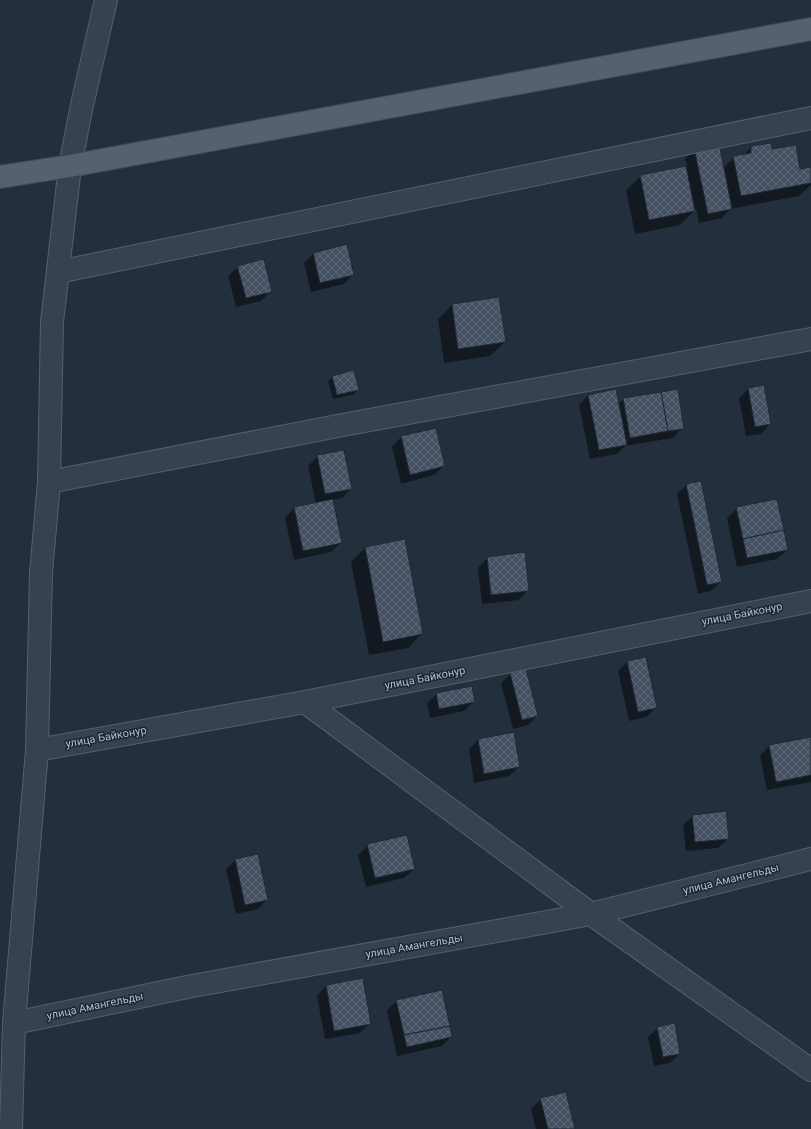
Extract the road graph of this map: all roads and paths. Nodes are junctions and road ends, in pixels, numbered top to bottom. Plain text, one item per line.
1 (106, 0) edge
2 (811, 29) edge
3 (811, 118) edge
4 (70, 166) junction
5 (0, 177) edge
6 (58, 272) junction
7 (811, 339) edge
8 (49, 482) junction
9 (811, 601) edge
10 (305, 702) junction
11 (37, 750) junction
12 (811, 859) edge
13 (591, 914) junction
14 (14, 1023) junction
15 (811, 1070) edge
16 (11, 1129) edge

1 - 4 street
2 - 4 main road
3 - 6 street
4 - 5 main road
4 - 6 street
6 - 8 street
7 - 8 street
8 - 11 street
9 - 10 street, улица Байконур
10 - 11 street, улица Байконур
10 - 13 street
11 - 14 street
12 - 13 street, улица Амангельды
13 - 14 street, улица Амангельды
13 - 15 street
14 - 16 street

